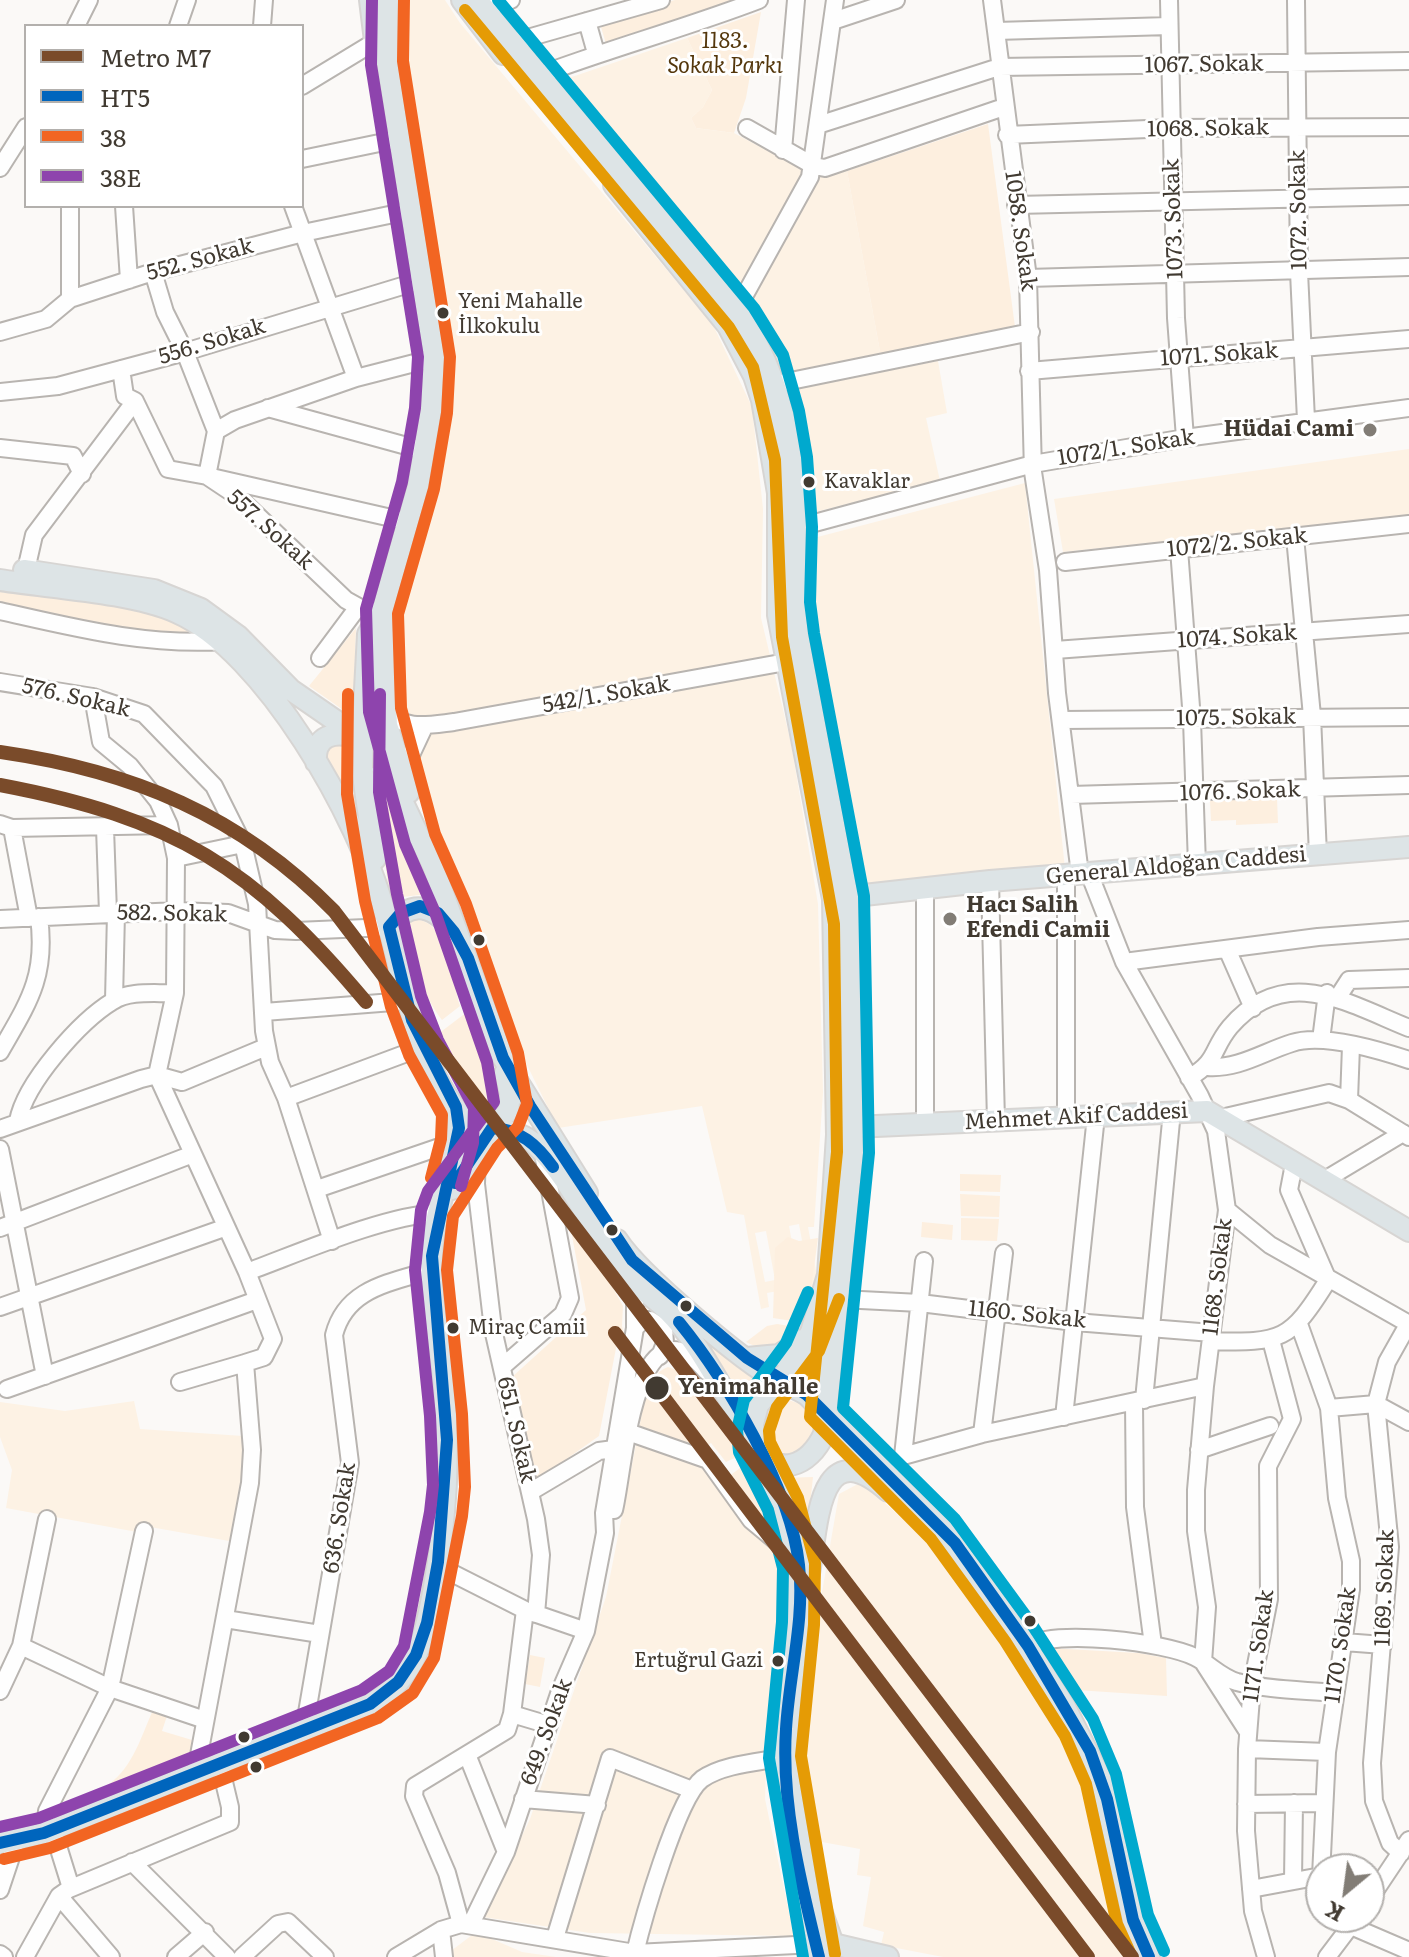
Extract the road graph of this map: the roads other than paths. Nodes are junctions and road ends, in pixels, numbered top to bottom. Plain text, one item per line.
1 (89, 0) edge
2 (187, 0) edge
3 (264, 0) edge
4 (370, 0) edge
5 (378, 0) edge
6 (388, 0) edge
7 (462, 0) edge
8 (511, 0) edge
9 (661, 0) edge
10 (759, 0) edge
11 (796, 0) edge
12 (835, 0) edge
13 (896, 0) edge
14 (992, 0) edge
15 (1169, 0) edge
16 (1296, 0) edge
17 (480, 4) edge
18 (587, 21) junction
19 (833, 21) junction
20 (77, 24) edge
21 (179, 24) edge
22 (262, 24) edge
23 (1169, 26) junction
24 (996, 31) junction
25 (376, 41) junction
26 (510, 43) junction
27 (596, 53) junction
28 (1409, 61) edge
29 (1295, 64) junction
30 (1170, 66) junction
31 (999, 67) junction
32 (537, 76) junction
33 (304, 85) edge
34 (1004, 107) junction
35 (818, 125) junction
36 (1297, 127) junction
37 (1409, 127) edge
38 (747, 128) dead end
39 (1171, 128) junction
40 (24, 130) edge
41 (1007, 135) junction
42 (389, 141) junction
43 (783, 150) junction
44 (304, 159) edge
45 (814, 166) junction
46 (0, 168) edge
47 (1409, 196) edge
48 (1299, 198) junction
49 (1173, 199) junction
50 (407, 204) junction
51 (1016, 205) junction
52 (70, 208) edge
53 (126, 208) edge
54 (294, 208) edge
55 (303, 233) junction
56 (1409, 267) edge
57 (153, 272) junction
58 (1299, 272) junction
59 (1177, 273) junction
60 (1028, 278) junction
61 (129, 280) junction
62 (422, 280) junction
63 (70, 299) junction
64 (330, 306) junction
65 (735, 318) junction
66 (0, 332) edge
67 (1031, 332) junction
68 (1409, 339) edge
69 (1302, 348) junction
70 (185, 352) junction
71 (1179, 357) junction
72 (434, 358) junction
73 (121, 369) junction
74 (1029, 371) junction
75 (356, 378) junction
76 (776, 384) junction
77 (0, 392) edge
78 (318, 392) junction
79 (135, 401) junction
80 (268, 408) junction
81 (1409, 408) edge
82 (313, 420) junction
83 (1306, 420) junction
84 (216, 431) junction
85 (1185, 438) junction
86 (0, 448) edge
87 (425, 451) junction
88 (1033, 464) junction
89 (82, 474) junction
90 (207, 476) junction
91 (409, 522) junction
92 (1409, 524) edge
93 (796, 528) junction
94 (1295, 537) junction
95 (1179, 549) junction
96 (1056, 563) junction
97 (0, 567) edge
98 (26, 570) junction
99 (0, 580) edge
100 (358, 607) junction
101 (0, 611) edge
102 (382, 612) junction
103 (1409, 624) edge
104 (1303, 633) junction
105 (1184, 640) junction
106 (224, 641) junction
107 (1060, 650) junction
108 (320, 658) dead end
109 (794, 660) junction
110 (0, 682) edge
111 (93, 697) junction
112 (385, 710) junction
113 (1312, 716) junction
114 (1409, 717) edge
115 (1063, 720) junction
116 (1192, 720) junction
117 (425, 725) junction
118 (362, 733) junction
119 (316, 762) junction
120 (402, 774) junction
121 (1409, 785) edge
122 (1315, 789) junction
123 (1195, 794) junction
124 (1071, 795) junction
125 (169, 825) junction
126 (6, 826) edge
127 (105, 828) junction
128 (420, 839) junction
129 (243, 844) junction
130 (1409, 847) edge
131 (1318, 855) junction
132 (176, 858) junction
133 (1197, 865) junction
134 (1078, 874) junction
135 (990, 881) junction
136 (925, 888) junction
137 (381, 897) junction
138 (840, 898) junction
139 (178, 911) junction
140 (112, 913) junction
141 (34, 918) junction
142 (0, 919) edge
143 (260, 925) junction
144 (389, 927) junction
145 (1409, 930) edge
146 (462, 943) junction
147 (1227, 949) junction
148 (1124, 962) junction
149 (1409, 978) edge
150 (175, 993) junction
151 (1332, 995) junction
152 (114, 1000) junction
153 (406, 1001) junction
154 (1253, 1008) junction
155 (264, 1012) junction
156 (1409, 1028) edge
157 (1321, 1040) junction
158 (1351, 1046) junction
159 (266, 1047) junction
160 (423, 1047) junction
161 (0, 1051) edge
162 (503, 1058) junction
163 (1409, 1060) edge
164 (1208, 1067) junction
165 (157, 1075) junction
166 (1189, 1078) junction
167 (286, 1098) junction
168 (1349, 1100) junction
169 (837, 1107) junction
170 (458, 1111) junction
171 (1172, 1111) junction
172 (1214, 1115) junction
173 (1066, 1116) junction
174 (1096, 1116) junction
175 (18, 1121) junction
176 (996, 1121) junction
177 (925, 1124) junction
178 (854, 1127) junction
179 (492, 1128) junction
180 (0, 1129) edge
181 (1406, 1135) edge
182 (457, 1141) junction
183 (0, 1149) edge
184 (477, 1150) junction
185 (543, 1153) junction
186 (193, 1154) junction
187 (1294, 1164) junction
188 (1323, 1181) junction
189 (317, 1189) junction
190 (439, 1207) junction
191 (1227, 1210) junction
192 (16, 1220) junction
193 (0, 1228) edge
194 (224, 1228) junction
195 (1409, 1231) edge
196 (332, 1241) junction
197 (1004, 1253) dead end
198 (924, 1261) dead end
199 (431, 1270) junction
200 (247, 1272) junction
201 (625, 1274) junction
202 (1328, 1280) junction
203 (30, 1295) junction
204 (841, 1299) junction
205 (257, 1300) junction
206 (920, 1303) junction
207 (0, 1307) edge
208 (996, 1312) junction
209 (1075, 1322) junction
210 (1299, 1324) junction
211 (1409, 1324) edge
212 (1150, 1327) junction
213 (635, 1328) junction
214 (811, 1332) junction
215 (1212, 1337) junction
216 (1271, 1340) junction
217 (660, 1356) junction
218 (747, 1358) junction
219 (245, 1363) junction
220 (502, 1367) junction
221 (45, 1376) junction
222 (718, 1381) junction
223 (779, 1381) junction
224 (180, 1382) dead end
225 (1205, 1386) junction
226 (7, 1389) dead end
227 (1139, 1402) junction
228 (1376, 1404) junction
229 (1329, 1408) junction
230 (826, 1414) junction
231 (1064, 1417) junction
232 (1409, 1422) edge
233 (1270, 1426) dead end
234 (628, 1432) junction
235 (982, 1434) junction
236 (754, 1446) junction
237 (614, 1449) junction
238 (1199, 1450) junction
239 (903, 1456) junction
240 (886, 1472) junction
241 (530, 1492) junction
242 (47, 1519) dead end
243 (144, 1531) dead end
244 (605, 1533) junction
245 (796, 1548) junction
246 (963, 1556) junction
247 (438, 1566) junction
248 (530, 1612) junction
249 (225, 1619) junction
250 (798, 1623) junction
251 (586, 1631) junction
252 (320, 1634) junction
253 (1344, 1642) junction
254 (1153, 1645) junction
255 (1383, 1645) junction
256 (21, 1646) junction
257 (1028, 1646) junction
258 (1203, 1662) junction
259 (1252, 1685) junction
260 (110, 1688) junction
261 (0, 1691) edge
262 (1334, 1693) junction
263 (512, 1714) junction
264 (205, 1720) junction
265 (549, 1725) junction
266 (304, 1730) junction
267 (1247, 1740) junction
268 (1327, 1752) junction
269 (468, 1757) junction
270 (785, 1757) junction
271 (219, 1761) junction
272 (196, 1771) junction
273 (692, 1790) junction
274 (523, 1799) junction
275 (1294, 1803) junction
276 (1323, 1803) junction
277 (1246, 1804) junction
278 (597, 1805) junction
279 (49, 1832) junction
280 (8, 1842) edge
281 (1406, 1848) edge
282 (506, 1852) junction
283 (1322, 1853) edge
284 (132, 1862) junction
285 (802, 1874) junction
286 (1385, 1878) edge
287 (1305, 1879) edge
288 (1293, 1881) junction
289 (1251, 1889) junction
290 (0, 1890) edge
291 (65, 1892) junction
292 (1133, 1920) junction
293 (466, 1924) junction
294 (441, 1930) junction
295 (205, 1932) junction
296 (1342, 1933) edge
297 (1375, 1933) edge
298 (555, 1938) junction
299 (817, 1950) edge
300 (1409, 1951) edge
301 (634, 1955) edge
302 (25, 1957) edge
303 (111, 1957) edge
304 (176, 1957) edge
305 (227, 1957) edge
306 (242, 1957) edge
307 (325, 1957) edge
308 (396, 1957) edge
309 (444, 1957) edge
310 (888, 1957) edge
311 (1139, 1957) edge
312 (1149, 1957) edge
313 (1266, 1957) edge
314 (1327, 1957) edge

1 - 20 street
2 - 21 street
3 - 22 street
4 - 25 main road
5 - 25 main road
6 - 50 main road
7 - 65 main road
8 - 17 street
9 - 18 street
10 - 27 street
11 - 43 street
12 - 19 street
13 - 19 street
14 - 24 street, 1058. Sokak
15 - 23 street, 1073. Sokak
16 - 29 street, 1072. Sokak
17 - 26 main road
18 - 26 street
18 - 27 street
19 - 35 street
23 - 24 street
23 - 30 street, 1073. Sokak
24 - 31 street, 1058. Sokak
25 - 33 street
25 - 42 main road
26 - 32 main road
27 - 32 street
28 - 29 street, 1067. Sokak
29 - 30 street, 1067. Sokak
29 - 36 street, 1072. Sokak
30 - 31 street, 1067. Sokak
30 - 39 street, 1073. Sokak
31 - 34 street, 1058. Sokak
31 - 35 street, 1067. Sokak
32 - 65 main road
34 - 41 street, 1058. Sokak
34 - 45 street
35 - 45 street
36 - 37 street, 1068. Sokak
36 - 39 street, 1068. Sokak
36 - 48 street, 1072. Sokak
38 - 43 street
39 - 41 street, 1068. Sokak
39 - 49 street, 1073. Sokak
40 - 46 street
41 - 51 street, 1058. Sokak
42 - 44 street
42 - 50 main road
43 - 45 street
45 - 65 street
47 - 48 street
48 - 49 street
48 - 58 street, 1072. Sokak
49 - 51 street
49 - 59 street, 1073. Sokak
50 - 55 street, 552. Sokak
50 - 62 main road
51 - 60 street, 1058. Sokak
52 - 63 street
53 - 61 street
54 - 55 street
55 - 57 street, 552. Sokak
55 - 64 street
56 - 58 street
57 - 61 street, 552. Sokak
57 - 70 street
58 - 59 street
58 - 69 street, 1072. Sokak
59 - 60 street
59 - 71 street, 1073. Sokak
60 - 67 street, 1058. Sokak
61 - 63 street, 552. Sokak
62 - 64 street, 556. Sokak
62 - 72 main road
63 - 66 street, 552. Sokak
64 - 70 street, 556. Sokak
64 - 75 street
65 - 76 main road
65 - 109 main road
67 - 74 street, 1058. Sokak
67 - 76 street
68 - 69 street, 1071. Sokak
69 - 71 street, 1071. Sokak
69 - 83 street, 1072. Sokak
70 - 73 street, 556. Sokak
70 - 84 street
71 - 74 street, 1071. Sokak
71 - 85 street, 1073. Sokak
72 - 75 street
72 - 87 main road
73 - 77 street, 556. Sokak
73 - 79 street, 557. Sokak
74 - 88 street, 1058. Sokak
75 - 78 street
76 - 93 main road
78 - 80 street
78 - 82 street
79 - 89 street
79 - 90 street, 557. Sokak
80 - 82 street
80 - 84 street
81 - 83 street, 1072/1. Sokak
82 - 87 street
83 - 85 street, 1072/1. Sokak
84 - 90 street
85 - 88 street, 1072/1. Sokak
86 - 89 street
87 - 91 main road
88 - 93 street, 1072/1. Sokak
88 - 96 street, 1058. Sokak
89 - 98 street
90 - 91 street
90 - 100 street, 557. Sokak
91 - 102 main road
92 - 94 street, 1072/2. Sokak
93 - 109 main road
94 - 95 street, 1072/2. Sokak
94 - 104 street
95 - 96 street, 1072/2. Sokak
95 - 105 street
96 - 107 street, 1058. Sokak
97 - 98 main road
98 - 118 main road
99 - 106 main road
100 - 102 street, 557. Sokak
100 - 108 street
101 - 106 street
102 - 112 main road
102 - 118 main road
103 - 104 street, 1074. Sokak
104 - 105 street, 1074. Sokak
104 - 113 street
105 - 107 street, 1074. Sokak
105 - 116 street
106 - 119 main road
107 - 115 street, 1058. Sokak
109 - 117 street, 542/1. Sokak
109 - 138 main road
110 - 111 street, 576. Sokak
111 - 125 street
111 - 129 street, 576. Sokak
112 - 117 street
112 - 120 main road
113 - 114 street, 1075. Sokak
113 - 116 street, 1075. Sokak
113 - 122 street
115 - 116 street, 1075. Sokak
115 - 124 street, 1058. Sokak
116 - 123 street
117 - 120 street
118 - 119 main road
118 - 128 main road
118 - 137 main road, bridge
119 - 137 main road
120 - 128 main road
121 - 122 street, 1076. Sokak
122 - 123 street, 1076. Sokak
122 - 131 street
123 - 124 street, 1076. Sokak
123 - 133 street
124 - 134 street, 1058. Sokak
125 - 127 street
125 - 132 street
126 - 127 street
126 - 141 street
127 - 140 street
128 - 146 main road
129 - 132 street
129 - 143 street, 576. Sokak
130 - 131 main road, General Aldoğan Caddesi
131 - 133 main road, General Aldoğan Caddesi
132 - 139 street
133 - 134 main road, General Aldoğan Caddesi
134 - 135 main road, General Aldoğan Caddesi
134 - 148 street, 1168. Sokak
134 - 173 street
135 - 136 main road, General Aldoğan Caddesi
135 - 176 street
136 - 138 main road, General Aldoğan Caddesi
136 - 177 street
137 - 144 main road
138 - 169 main road
138 - 178 main road
139 - 140 street, 582. Sokak
139 - 143 street, 582. Sokak
139 - 150 street
140 - 141 street, 582. Sokak
140 - 152 street
141 - 142 street, 582. Sokak
141 - 161 street
143 - 144 street, 582. Sokak
143 - 155 street, 576. Sokak
144 - 146 main road
144 - 153 main road
145 - 147 street
146 - 162 main road
147 - 148 street
147 - 154 street
148 - 166 street, 1168. Sokak
149 - 151 street
150 - 152 street
150 - 165 street
151 - 154 street
151 - 156 street
151 - 157 street
152 - 175 street
153 - 155 street
153 - 160 main road
154 - 164 street
155 - 159 street, 576. Sokak
157 - 158 street
157 - 164 street
158 - 163 street
158 - 168 street
159 - 165 street
159 - 167 street, 576. Sokak
160 - 167 street
160 - 170 main road
162 - 179 main road
162 - 218 main road
164 - 166 street
165 - 175 street
165 - 186 street
166 - 172 street, 1168. Sokak
167 - 189 street, 576. Sokak
168 - 172 street
168 - 181 street
169 - 178 main road
169 - 214 main road
170 - 179 main road
170 - 182 main road
171 - 172 main road, Mehmet Akif Caddesi
171 - 174 main road, Mehmet Akif Caddesi
171 - 212 street
172 - 187 main road, Mehmet Akif Caddesi
172 - 191 street, 1168. Sokak
173 - 174 main road, Mehmet Akif Caddesi
173 - 176 main road, Mehmet Akif Caddesi
174 - 209 street
175 - 180 street
176 - 177 main road, Mehmet Akif Caddesi
177 - 178 main road, Mehmet Akif Caddesi
178 - 204 main road
179 - 184 main road
179 - 185 main road
181 - 188 street
182 - 189 street
182 - 190 main road
183 - 192 street
184 - 190 main road
184 - 220 street, 651. Sokak
185 - 201 main road
185 - 220 street
186 - 192 street
186 - 194 street
187 - 188 main road, Mehmet Akif Caddesi
187 - 202 street
188 - 195 main road, Mehmet Akif Caddesi
189 - 196 street, 576. Sokak
190 - 196 street
190 - 199 main road
191 - 202 street
191 - 215 street, 1168. Sokak
192 - 193 street
192 - 203 street
194 - 200 street
194 - 203 street
196 - 200 street
197 - 208 street
198 - 206 street
199 - 247 main road
199 - 252 street, 636. Sokak
200 - 205 street
201 - 213 street, 649. Sokak
201 - 222 main road
202 - 210 street, 1160. Sokak
202 - 211 street
203 - 207 street
203 - 221 street
204 - 206 street, 1160. Sokak
204 - 230 main road
205 - 219 street
205 - 221 street
206 - 208 street, 1160. Sokak
206 - 239 street
208 - 209 street, 1160. Sokak
208 - 235 street
209 - 212 street, 1160. Sokak
209 - 231 street
210 - 216 street, 1160. Sokak
210 - 229 street, 1170. Sokak
211 - 228 street, 1169. Sokak
212 - 215 street, 1160. Sokak
212 - 227 street
213 - 217 street
213 - 237 street, 649. Sokak
214 - 218 main road
214 - 223 main road
215 - 216 street, 1160. Sokak
215 - 225 street, 1168. Sokak
216 - 259 street, 1171. Sokak
217 - 222 street
217 - 234 street, 649. Sokak
218 - 223 main road
219 - 224 street
219 - 249 street
220 - 241 street, 651. Sokak
221 - 226 street
222 - 236 main road
223 - 230 main road
223 - 236 main road
225 - 227 street
225 - 238 street, 1168. Sokak
227 - 231 street
227 - 254 street
228 - 229 street
228 - 232 street
228 - 255 street, 1169. Sokak
229 - 253 street, 1170. Sokak
230 - 236 main road
230 - 240 main road
231 - 235 street
233 - 238 street
234 - 244 street, 649. Sokak
234 - 245 street
235 - 239 street
236 - 245 main road
237 - 241 street
237 - 244 street, 649. Sokak
238 - 258 street, 1168. Sokak
239 - 240 street
240 - 246 main road
241 - 248 street, 651. Sokak
242 - 256 street
243 - 260 street
244 - 251 street, 649. Sokak
245 - 250 main road
246 - 250 main road
246 - 257 main road
247 - 248 street
247 - 266 main road
248 - 251 street
248 - 263 street, 651. Sokak
249 - 252 street
249 - 264 street
250 - 270 main road
251 - 265 street, 649. Sokak
252 - 266 street, 636. Sokak
253 - 255 street
253 - 262 street, 1170. Sokak
254 - 257 street
254 - 258 street
255 - 281 street, 1169. Sokak
256 - 260 street
256 - 261 street
257 - 292 main road
258 - 259 street
258 - 267 street
259 - 262 street
259 - 267 street, 1171. Sokak
260 - 264 street
260 - 279 street
262 - 268 street, 1170. Sokak
263 - 265 street
263 - 269 street
264 - 272 street
265 - 274 street, 649. Sokak
266 - 271 main road
267 - 268 street
267 - 277 street, 1171. Sokak
268 - 276 street, 1170. Sokak
269 - 282 street
269 - 293 street
270 - 273 street
270 - 285 main road
271 - 272 main road
271 - 284 street
272 - 279 main road
273 - 278 street
273 - 301 street
274 - 278 street
274 - 282 street, 649. Sokak
275 - 276 street
275 - 277 street
275 - 288 street
276 - 283 street, 1170. Sokak
277 - 289 street, 1171. Sokak
278 - 298 street
279 - 280 main road
279 - 291 street
280 - 290 street
281 - 286 street
282 - 293 street, 649. Sokak
284 - 291 street
284 - 295 street
285 - 299 main road
285 - 310 main road
287 - 288 street
288 - 289 street
289 - 313 street, 1171. Sokak
291 - 302 street
291 - 303 street
292 - 311 main road
292 - 312 main road
293 - 294 street
293 - 298 street
294 - 308 street
294 - 309 street
295 - 304 street
295 - 305 street
296 - 314 street
297 - 300 street
298 - 301 street
299 - 301 street
306 - 307 street

